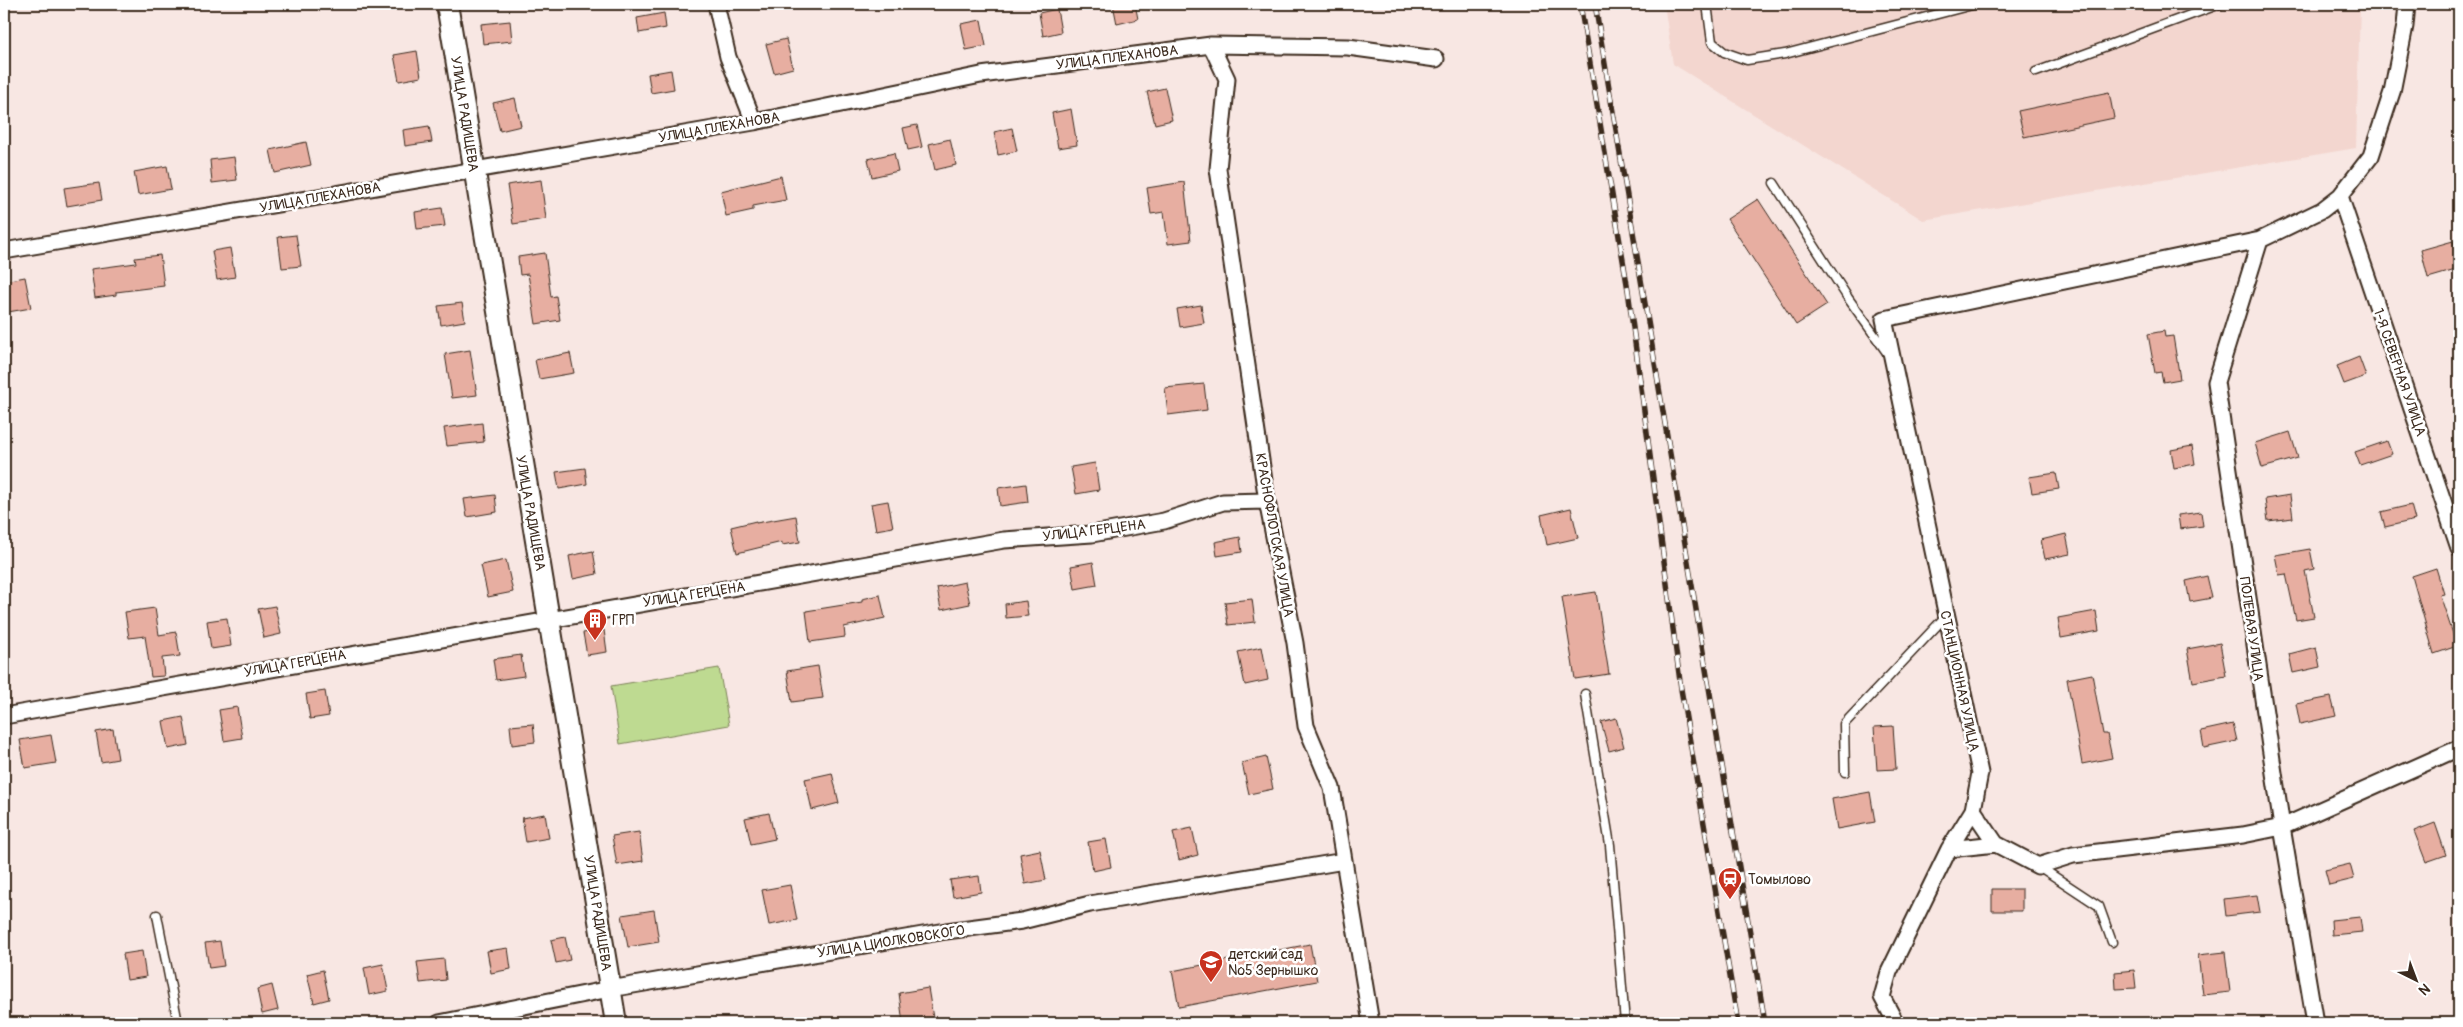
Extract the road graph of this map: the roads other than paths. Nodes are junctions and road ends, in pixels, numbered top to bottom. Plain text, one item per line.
1 (447, 4) edge
2 (716, 4) edge
3 (1707, 4) edge
4 (1976, 4) edge
5 (2220, 4) edge
6 (2407, 4) edge
7 (1211, 45) junction
8 (1436, 59) dead end
9 (2036, 72) dead end
10 (754, 122) junction
11 (474, 171) junction
12 (1774, 183) dead end
13 (2340, 196) junction
14 (2260, 240) junction
15 (4, 252) edge
16 (1893, 362) junction
17 (1267, 501) junction
18 (2459, 548) edge
19 (1946, 616) junction
20 (550, 618) junction
21 (1585, 694) dead end
22 (4, 716) edge
23 (2459, 748) edge
24 (1845, 772) dead end
25 (1973, 810) junction
26 (2282, 827) junction
27 (1996, 844) junction
28 (1949, 849) junction
29 (1344, 861) junction
30 (2038, 866) junction
31 (157, 915) dead end
32 (2112, 942) dead end
33 (610, 990) junction
34 (178, 1023) edge
35 (439, 1023) edge
36 (616, 1023) edge
37 (1371, 1023) edge
38 (1625, 1023) edge
39 (1896, 1023) edge
40 (2315, 1023) edge

1 - 11 street, УЛИЦА РАДИЩЕВА
2 - 10 street
3 - 4 lane
5 - 9 lane
6 - 13 street
7 - 8 street, УЛИЦА ПЛЕХАНОВА
7 - 10 street, УЛИЦА ПЛЕХАНОВА
7 - 17 street, КРАСНОФЛОТСКАЯ УЛИЦА
10 - 11 street, УЛИЦА ПЛЕХАНОВА
11 - 15 street, УЛИЦА ПЛЕХАНОВА
11 - 20 street, УЛИЦА РАДИЩЕВА
12 - 16 lane
13 - 14 street
13 - 18 street, 1-Я СЕВЕРНАЯ УЛИЦА
14 - 16 street, СТАНЦИОННАЯ УЛИЦА
14 - 26 street, ПОЛЕВАЯ УЛИЦА
16 - 19 street, СТАНЦИОННАЯ УЛИЦА
17 - 20 street, УЛИЦА ГЕРЦЕНА
17 - 29 street, КРАСНОФЛОТСКАЯ УЛИЦА
19 - 24 lane
19 - 25 street, СТАНЦИОННАЯ УЛИЦА
20 - 22 street, УЛИЦА ГЕРЦЕНА
20 - 33 street, УЛИЦА РАДИЩЕВА
21 - 38 lane
23 - 26 street
25 - 27 street
25 - 28 street, СТАНЦИОННАЯ УЛИЦА
26 - 30 street
26 - 40 street, ПОЛЕВАЯ УЛИЦА
27 - 28 street
27 - 30 street
28 - 39 street, СТАНЦИОННАЯ УЛИЦА
29 - 33 street, УЛИЦА ЦИОЛКОВСКОГО
29 - 37 street, КРАСНОФЛОТСКАЯ УЛИЦА
30 - 32 lane
31 - 34 lane
33 - 35 street, УЛИЦА ЦИОЛКОВСКОГО
33 - 36 street, УЛИЦА РАДИЩЕВА

